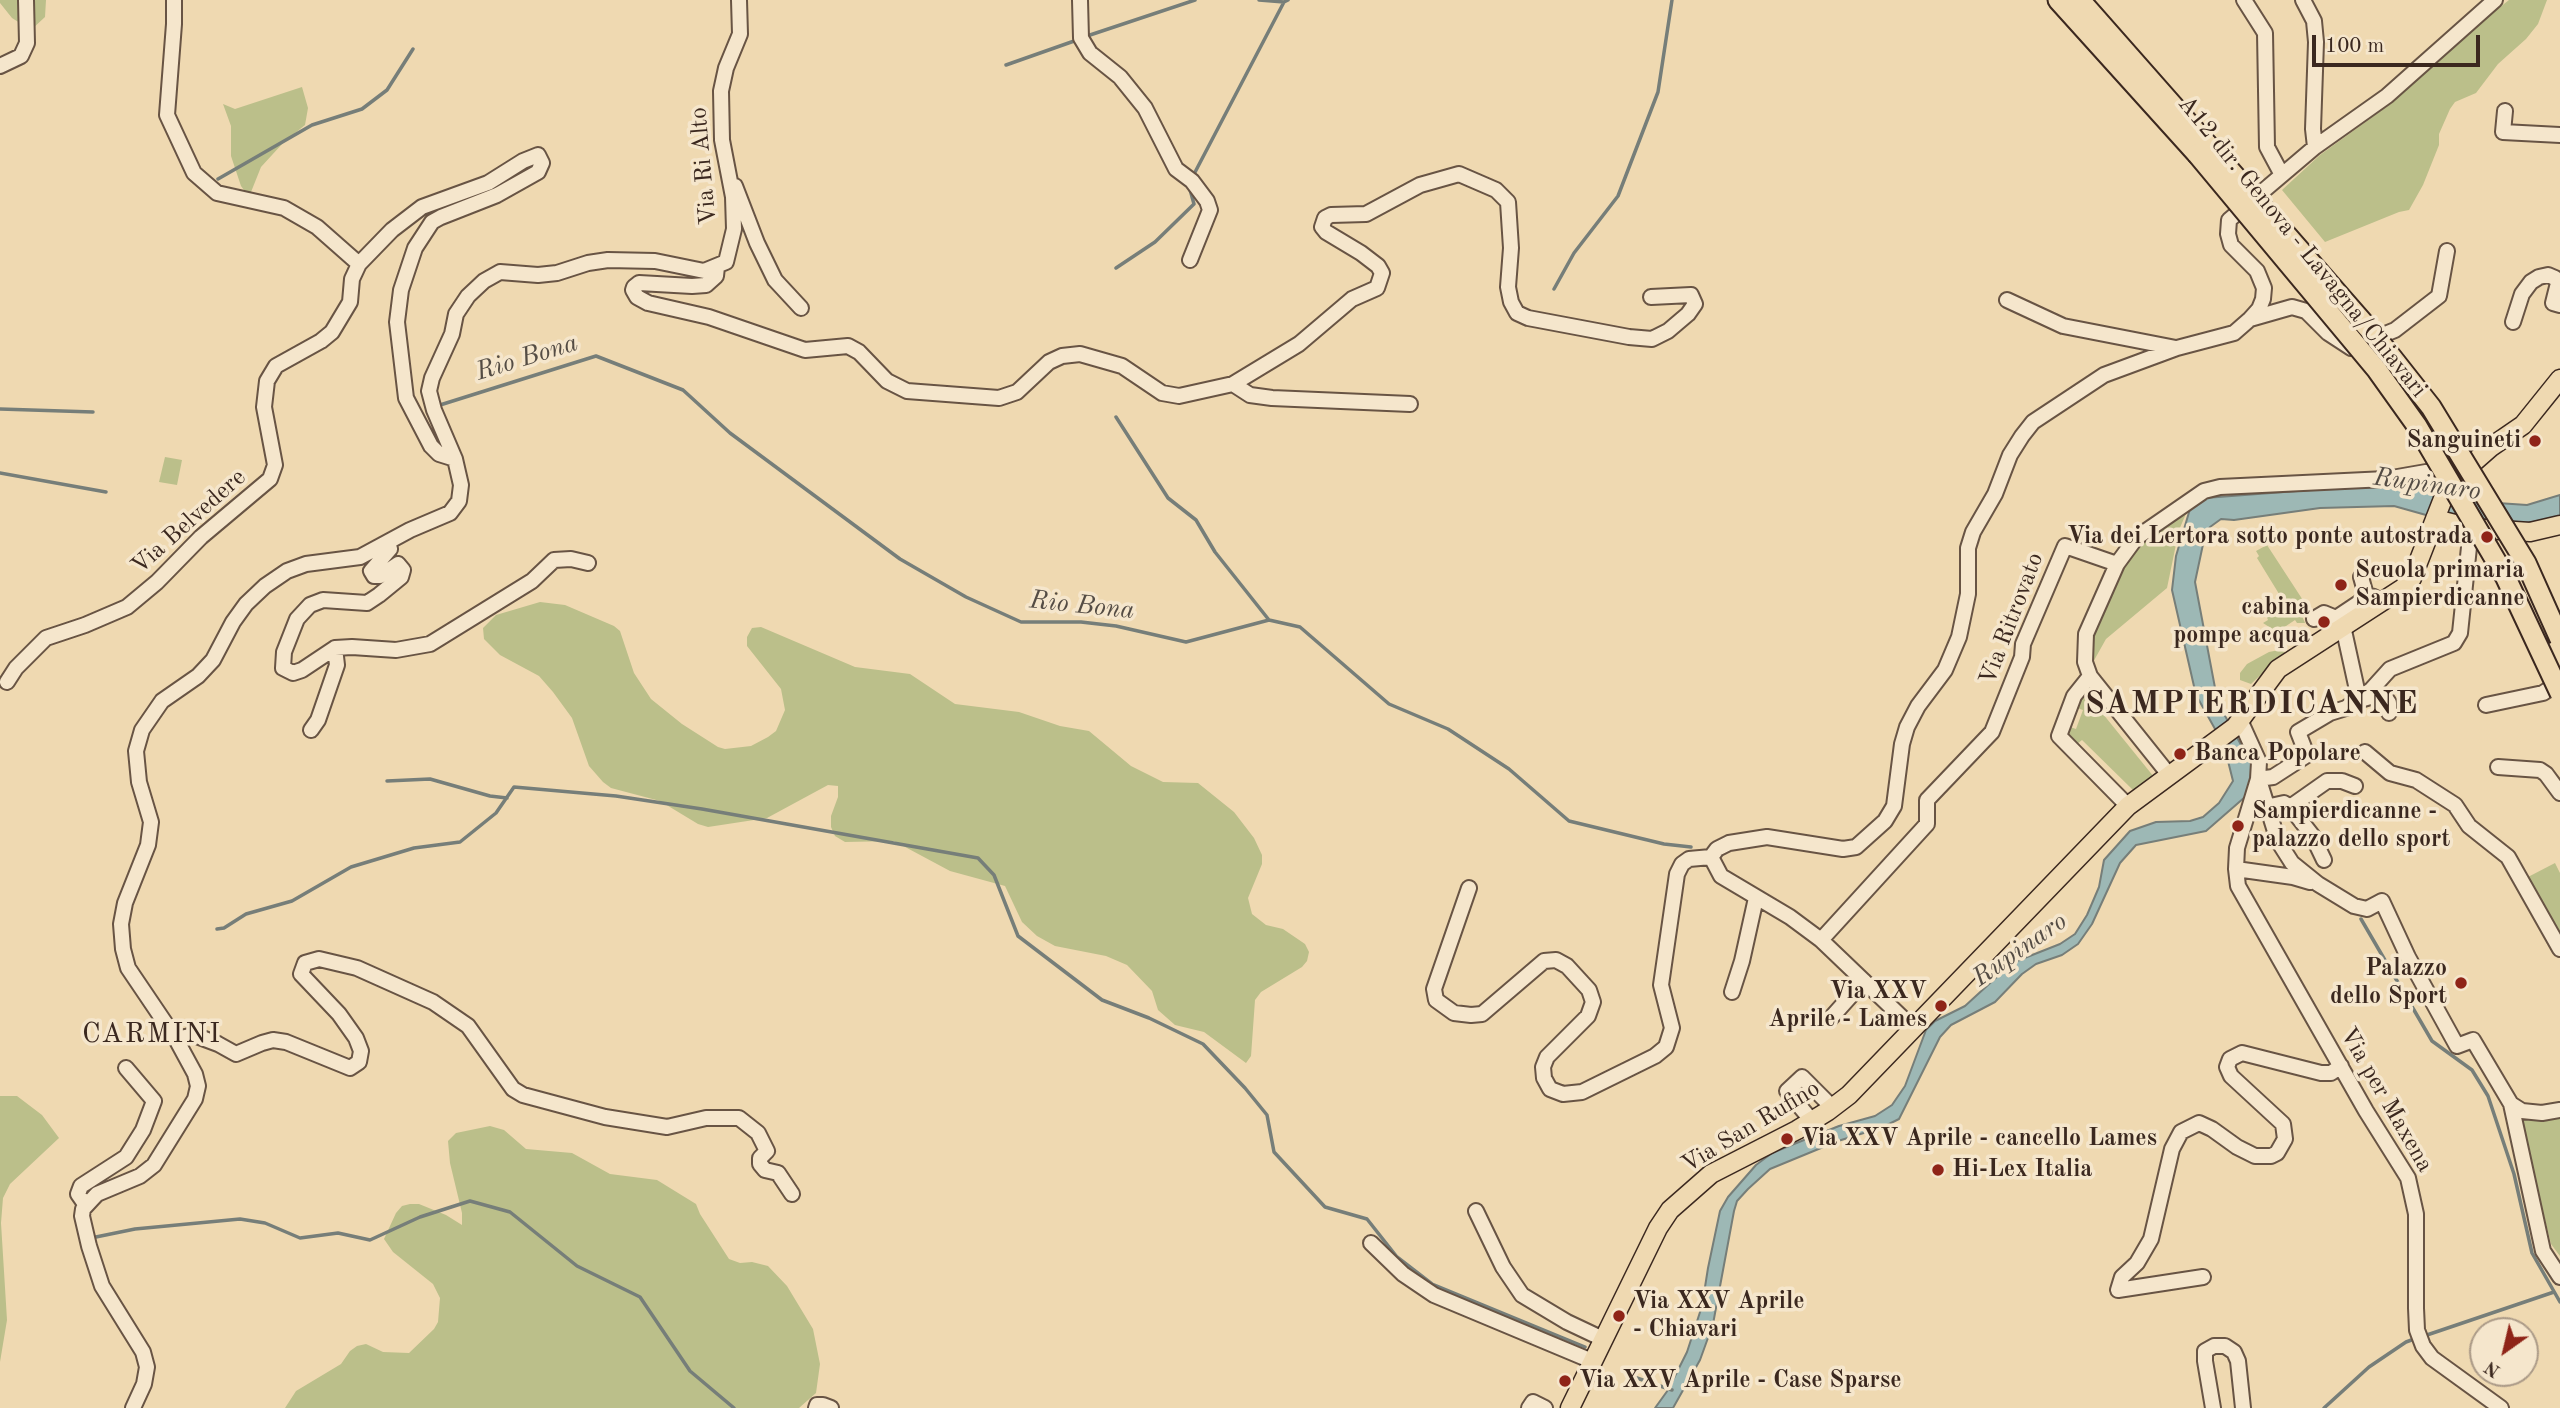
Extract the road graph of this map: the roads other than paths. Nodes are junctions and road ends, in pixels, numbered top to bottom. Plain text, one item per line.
1 (26, 0) edge
2 (174, 0) edge
3 (739, 0) edge
4 (1080, 0) edge
5 (2058, 0) edge
6 (2080, 0) edge
7 (2244, 0) edge
8 (2304, 0) edge
9 (2495, 0) edge
10 (0, 66) edge
11 (2505, 111) dead end
12 (2560, 135) edge
13 (2315, 147) junction
14 (2202, 149) junction
15 (728, 173) junction
16 (2282, 175) junction
17 (2448, 251) dead end
18 (1190, 260) dead end
19 (359, 264) junction
20 (718, 267) junction
21 (1651, 297) dead end
22 (2007, 300) dead end
23 (2560, 305) edge
24 (801, 308) dead end
25 (2250, 319) junction
26 (2512, 322) dead end
27 (2177, 348) junction
28 (2560, 379) edge
29 (1233, 384) junction
30 (1410, 404) dead end
31 (455, 458) junction
32 (2458, 476) junction
33 (2435, 519) junction
34 (2560, 525) edge
35 (2471, 528) junction
36 (388, 543) junction
37 (588, 564) dead end
38 (2117, 564) junction
39 (2361, 578) dead end
40 (2314, 619) dead end
41 (2343, 626) junction
42 (2560, 639) edge
43 (335, 648) junction
44 (2090, 676) junction
45 (7, 682) dead end
46 (2560, 682) edge
47 (2560, 693) edge
48 (2359, 699) junction
49 (2486, 705) dead end
50 (2389, 713) dead end
51 (2232, 728) junction
52 (311, 730) dead end
53 (2365, 752) dead end
54 (2498, 767) dead end
55 (2170, 776) junction
56 (2258, 779) junction
57 (2355, 786) dead end
58 (2560, 793) edge
59 (2128, 806) junction
60 (2266, 807) junction
61 (2290, 807) junction
62 (1711, 857) junction
63 (2324, 860) dead end
64 (2236, 869) junction
65 (2318, 884) junction
66 (1469, 888) dead end
67 (1756, 898) junction
68 (1821, 940) junction
69 (2560, 949) edge
70 (1864, 981) junction
71 (1732, 992) dead end
72 (1830, 1019) dead end
73 (1913, 1028) junction
74 (176, 1039) junction
75 (2340, 1066) junction
76 (126, 1068) dead end
77 (2511, 1104) junction
78 (1833, 1108) junction
79 (2560, 1110) edge
80 (1812, 1121) junction
81 (792, 1194) dead end
82 (85, 1204) junction
83 (1476, 1211) dead end
84 (1371, 1243) dead end
85 (2203, 1277) dead end
86 (2560, 1277) edge
87 (1603, 1339) junction
88 (1592, 1361) junction
89 (133, 1408) edge
90 (816, 1408) edge
91 (831, 1408) edge
92 (1529, 1408) edge
93 (1545, 1408) edge
94 (1570, 1408) edge
95 (2213, 1408) edge
96 (2243, 1408) edge
97 (2501, 1408) edge

1 - 10 street
2 - 19 street
3 - 15 street, Via Ri Alto
4 - 18 street
5 - 14 highway, A12 dir. Genova - Lavagna/Chiavari
6 - 14 highway
7 - 16 street
8 - 13 street
9 - 13 street
11 - 12 street
13 - 16 street
14 - 42 highway, bridge
14 - 47 highway, A12 dir. Genova - Lavagna/Chiavari, bridge
15 - 20 street, Via Ri Alto
15 - 24 street
16 - 25 street
17 - 25 street
19 - 31 street, Via Belvedere
19 - 45 street, Via Belvedere
20 - 29 street
20 - 31 street
21 - 29 street
22 - 27 street
23 - 26 street
25 - 27 street
27 - 62 street
28 - 32 main road, Via San Rufino
29 - 30 street
31 - 36 street
32 - 33 main road, Via San Rufino
32 - 38 street
33 - 35 main road
33 - 41 main road, Via San Rufino
34 - 35 main road
35 - 48 street
36 - 43 street
36 - 74 street
37 - 43 street
38 - 44 street
38 - 68 street, Via Ritrovato
39 - 40 street
41 - 48 street
41 - 51 main road, Via San Rufino
43 - 52 street
44 - 55 street
44 - 59 street
46 - 49 street
48 - 50 street
48 - 56 street
51 - 55 main road, Via San Rufino
51 - 56 street, Via per Maxena
53 - 69 street
54 - 58 street
55 - 59 main road, Via San Rufino
56 - 60 street
56 - 64 street, Via per Maxena
57 - 61 street
59 - 73 main road, Via San Rufino
60 - 61 street
60 - 65 street
61 - 63 street
62 - 66 street
62 - 67 street
64 - 65 street
64 - 75 street, Via per Maxena
65 - 77 street
67 - 68 street
67 - 71 street
68 - 70 street
70 - 72 street
70 - 73 street
73 - 78 main road, Via San Rufino
74 - 81 street
74 - 82 street
75 - 85 street
75 - 97 street, Via per Maxena
76 - 82 street
77 - 79 street
77 - 86 street
78 - 80 main road, Via San Rufino
78 - 80 street
80 - 87 main road, Via San Rufino
82 - 89 street
83 - 87 street
84 - 88 street
87 - 88 main road, Via San Rufino
88 - 94 main road, Via San Rufino
90 - 91 street
92 - 93 street
95 - 96 street

